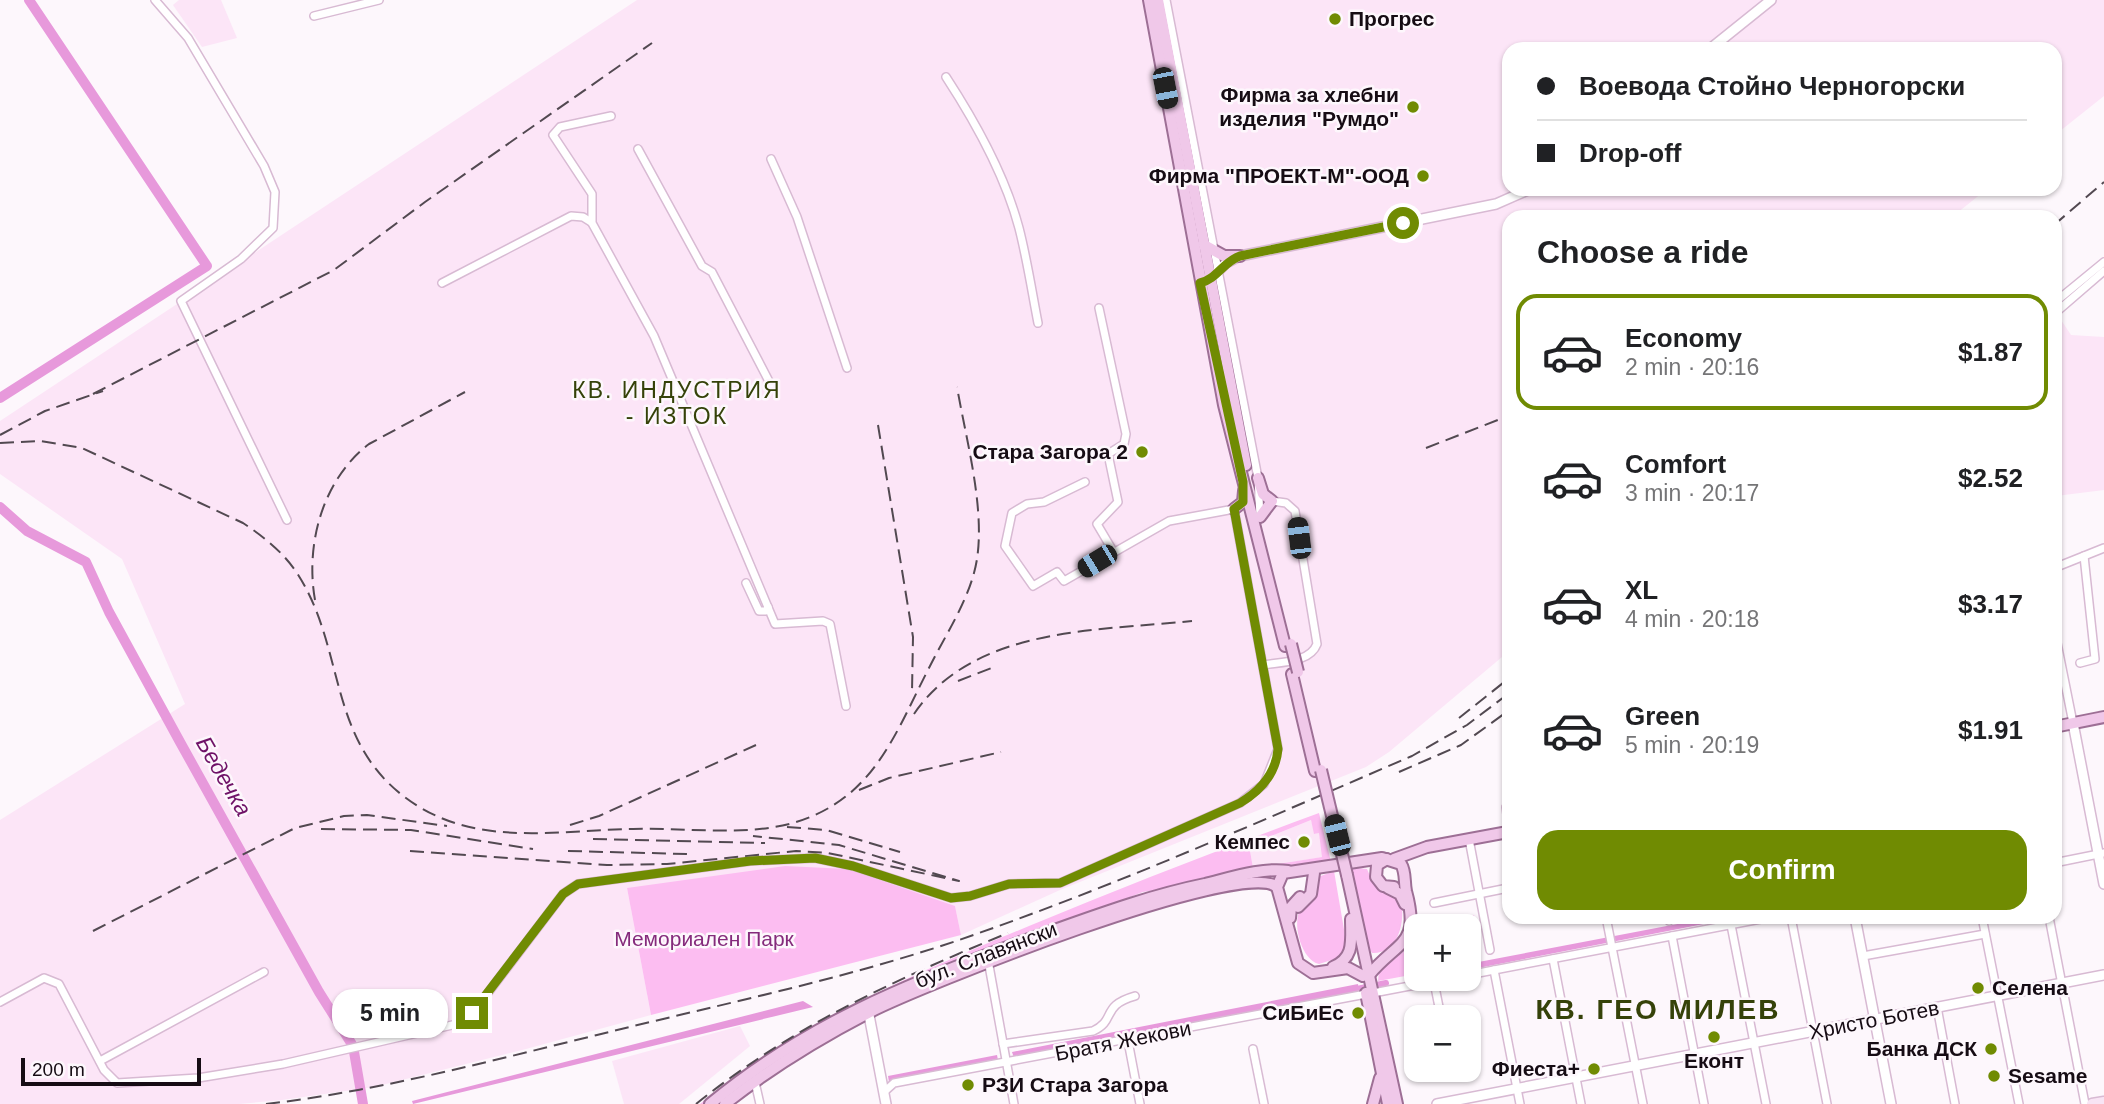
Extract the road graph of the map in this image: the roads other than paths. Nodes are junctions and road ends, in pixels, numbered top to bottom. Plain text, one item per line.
1 (155, 0) edge
2 (379, 0) edge
3 (1149, 0) edge
4 (1158, 0) edge
5 (1166, 0) edge
6 (1771, 0) edge
7 (314, 16) dead end
8 (1719, 42) edge
9 (946, 77) dead end
10 (611, 116) dead end
11 (638, 149) dead end
12 (771, 159) dead end
13 (1515, 196) edge
14 (592, 223) junction
15 (1204, 245) junction
16 (1214, 253) junction
17 (1240, 256) junction
18 (2104, 262) edge
19 (2104, 271) edge
20 (1209, 279) junction
21 (442, 283) dead end
22 (2062, 303) edge
23 (2062, 304) edge
24 (1099, 308) dead end
25 (1038, 323) dead end
26 (847, 368) dead end
27 (772, 387) dead end
28 (1258, 478) junction
29 (1084, 482) dead end
30 (1243, 482) junction
31 (1272, 501) junction
32 (1234, 509) junction
33 (1257, 518) junction
34 (287, 520) dead end
35 (2104, 548) edge
36 (1113, 551) junction
37 (2084, 556) junction
38 (2062, 564) edge
39 (746, 583) dead end
40 (768, 607) junction
41 (2080, 663) dead end
42 (1263, 665) junction
43 (2062, 668) edge
44 (846, 706) dead end
45 (2104, 717) edge
46 (2073, 723) junction
47 (2062, 725) edge
48 (1502, 833) edge
49 (2099, 835) edge
50 (1469, 839) junction
51 (1422, 849) junction
52 (2101, 854) edge
53 (1392, 859) junction
54 (1357, 861) junction
55 (2062, 861) edge
56 (1318, 870) junction
57 (1292, 871) junction
58 (1375, 871) junction
59 (1404, 875) junction
60 (1344, 876) junction
61 (2104, 884) edge
62 (1306, 887) junction
63 (1388, 888) junction
64 (1502, 889) edge
65 (1279, 890) junction
66 (1479, 894) junction
67 (1300, 897) junction
68 (1434, 904) dead end
69 (1351, 919) junction
70 (1607, 924) edge
71 (1736, 924) edge
72 (1792, 924) edge
73 (1856, 924) edge
74 (1983, 924) edge
75 (2050, 924) edge
76 (1731, 925) junction
77 (1985, 934) junction
78 (1672, 936) junction
79 (1611, 942) junction
80 (1296, 948) junction
81 (1490, 950) dead end
82 (1364, 952) junction
83 (1863, 956) junction
84 (987, 958) junction
85 (1553, 959) junction
86 (1494, 970) junction
87 (264, 972) dead end
88 (1481, 972) edge
89 (2104, 975) edge
90 (1404, 983) edge
91 (2061, 983) junction
92 (1368, 984) junction
93 (1136, 996) dead end
94 (1997, 996) junction
95 (0, 1002) edge
96 (1937, 1007) junction
97 (867, 1008) junction
98 (1875, 1019) junction
99 (1813, 1031) junction
100 (1128, 1041) junction
101 (1754, 1043) junction
102 (1253, 1049) dead end
103 (1005, 1055) junction
104 (1694, 1055) junction
105 (100, 1061) junction
106 (1635, 1066) junction
107 (1381, 1072) junction
108 (1576, 1077) junction
109 (755, 1082) junction
110 (882, 1084) junction
111 (1517, 1088) junction
112 (1457, 1102) edge
113 (2104, 1102) edge
114 (710, 1104) edge
115 (725, 1104) edge
116 (760, 1104) edge
117 (886, 1104) edge
118 (1014, 1104) edge
119 (1140, 1104) edge
120 (1264, 1104) edge
121 (1373, 1104) edge
122 (1388, 1104) edge
123 (1397, 1104) edge
124 (1437, 1104) edge
125 (1520, 1104) edge
126 (1581, 1104) edge
127 (1643, 1104) edge
128 (1704, 1104) edge
129 (1766, 1104) edge
130 (1827, 1104) edge
131 (1891, 1104) edge
132 (1955, 1104) edge
133 (2019, 1104) edge
134 (2085, 1104) edge
135 (2092, 1104) edge

1 - 34 street
2 - 7 street
3 - 20 main road
4 - 15 main road
5 - 16 street
6 - 8 street
9 - 25 street
10 - 14 street
11 - 27 street
12 - 26 street
13 - 17 street
14 - 21 street
14 - 40 street
15 - 16 main road
15 - 20 main road
16 - 17 main road
16 - 20 street
17 - 20 street
18 - 22 street
19 - 23 street
20 - 28 street
20 - 30 main road
20 - 33 main road
24 - 36 street
28 - 31 main road
28 - 33 street
29 - 36 street
30 - 32 main road
30 - 33 main road
31 - 33 main road
31 - 42 street
32 - 33 main road
32 - 36 street
32 - 42 street
33 - 60 main road, bridge
35 - 37 street
37 - 38 street
37 - 41 street
39 - 40 street
40 - 44 street
42 - 105 street
43 - 46 street
45 - 46 main road
46 - 47 main road
46 - 49 street
48 - 50 main road, бул. Славянски
49 - 52 street
50 - 51 main road, бул. Славянски
50 - 66 street
51 - 53 main road, бул. Славянски
51 - 59 main road
52 - 55 street
52 - 61 street
53 - 54 main road, бул. Славянски
53 - 58 main road
53 - 59 main road
54 - 56 main road, бул. Славянски
54 - 58 main road
56 - 57 main road, бул. Славянски
56 - 62 main road
56 - 80 main road
57 - 62 main road
57 - 65 main road
57 - 84 main road, бул. Славянски
58 - 63 main road
59 - 63 main road
59 - 92 main road
60 - 69 main road
60 - 82 main road
62 - 67 main road
63 - 82 main road
64 - 66 street
65 - 67 main road
65 - 84 main road, бул. Славянски
65 - 92 main road
66 - 68 street
66 - 81 street
67 - 80 main road
69 - 80 main road
69 - 92 main road
70 - 79 street
71 - 76 street
72 - 99 street
73 - 83 street
74 - 77 street
75 - 91 street
76 - 78 street
76 - 101 street
77 - 83 street
77 - 94 street
78 - 79 street
78 - 104 street
79 - 85 street
79 - 106 street
82 - 92 main road
83 - 98 street
84 - 97 main road, бул. Славянски
84 - 103 street
85 - 86 street
85 - 108 street
86 - 88 street
86 - 111 street
87 - 105 street
89 - 91 street, Христо Ботев
90 - 92 street, Братя Жекови
91 - 94 street, Христо Ботев
91 - 134 street
92 - 100 street, Братя Жекови
92 - 107 main road
92 - 123 main road
93 - 103 street
94 - 96 street, Христо Ботев
94 - 133 street
95 - 105 street
96 - 98 street, Христо Ботев
96 - 132 street
97 - 109 main road, бул. Славянски
97 - 110 street
97 - 114 main road, бул. Славянски
98 - 99 street, Христо Ботев
98 - 131 street
99 - 101 street, Христо Ботев
99 - 130 street
100 - 103 street, Братя Жекови
100 - 119 street
101 - 104 street, Христо Ботев
101 - 129 street
102 - 120 street
103 - 110 street, Братя Жекови
103 - 118 street
104 - 106 street, Христо Ботев
104 - 128 street
106 - 108 street, Христо Ботев
106 - 127 street
107 - 121 main road
107 - 122 main road
108 - 111 street, Христо Ботев
108 - 126 street
109 - 115 main road, бул. Славянски
109 - 116 street
110 - 117 street
111 - 112 street, Христо Ботев
111 - 125 street
112 - 124 street, Христо Ботев
113 - 135 main road

